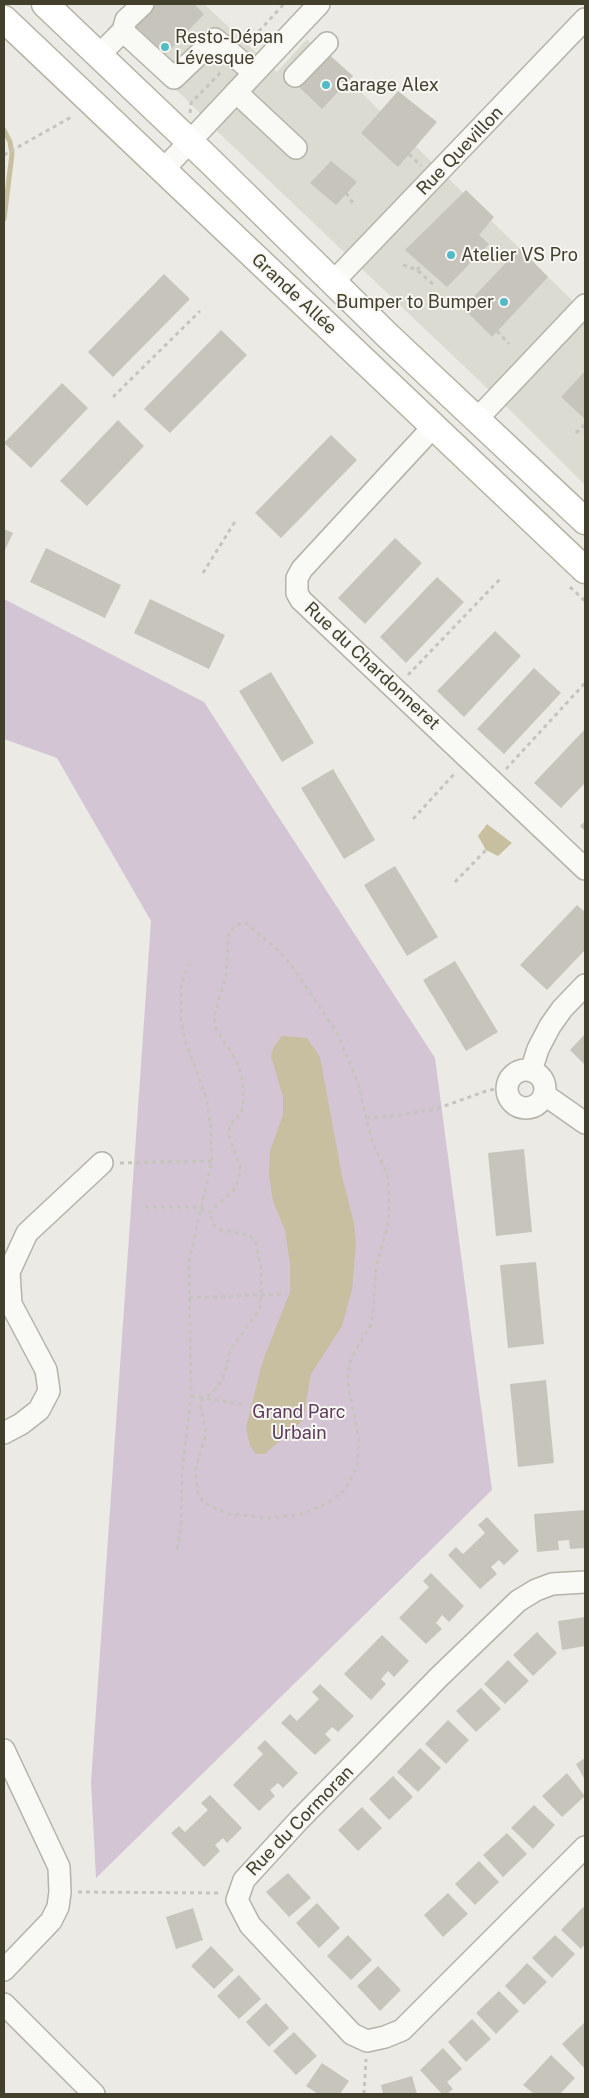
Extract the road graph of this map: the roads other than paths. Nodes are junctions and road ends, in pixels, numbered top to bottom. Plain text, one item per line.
1 (45, 4) edge
2 (143, 4) edge
3 (319, 4) edge
4 (4, 18) edge
5 (585, 19) edge
6 (123, 31) junction
7 (287, 38) junction
8 (98, 55) junction
9 (311, 60) dead end
10 (254, 73) junction
11 (236, 92) junction
12 (190, 141) junction
13 (296, 148) dead end
14 (163, 170) junction
15 (334, 282) junction
16 (585, 305) edge
17 (477, 419) junction
18 (433, 427) junction
19 (585, 521) edge
20 (585, 570) edge
21 (585, 869) edge
22 (585, 985) edge
23 (531, 1071) junction
24 (545, 1094) junction
25 (585, 1123) edge
26 (102, 1163) road end
27 (4, 1433) edge
28 (585, 1582) edge
29 (4, 1750) edge
30 (585, 1847) edge
31 (4, 1970) edge
32 (4, 2004) edge
33 (94, 2094) edge

1 - 8 main road, Grande Allée
2 - 6 street
3 - 7 street
4 - 14 main road, Grande Allée
5 - 15 street, Rue Quevillon
6 - 8 street
6 - 10 street
7 - 9 street
7 - 10 street
8 - 12 main road, Grande Allée
10 - 11 street
11 - 12 street
11 - 13 street
12 - 14 street
12 - 15 main road, Grande Allée
14 - 18 main road, Grande Allée
15 - 17 main road, Grande Allée
16 - 17 street
17 - 19 main road, Grande Allée
18 - 20 main road, Grande Allée
18 - 21 street, Rue du Chardonneret
22 - 23 street
23 - 24 street
23 - 24 street
24 - 25 street
26 - 27 street
28 - 30 street, Rue du Cormoran
29 - 31 street
32 - 33 street

